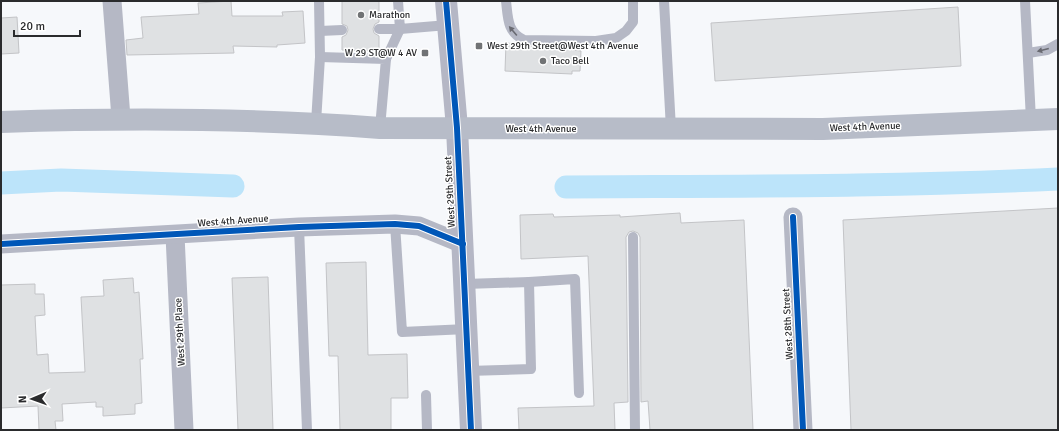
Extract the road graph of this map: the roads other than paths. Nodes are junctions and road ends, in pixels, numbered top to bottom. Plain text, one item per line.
1 (112, 1) edge
2 (319, 1) edge
3 (398, 1) edge
4 (449, 1) edge
5 (506, 1) edge
6 (633, 1) edge
7 (664, 1) edge
8 (1025, 1) edge
9 (448, 26) junction
10 (379, 29) dead end
11 (400, 29) junction
12 (342, 30) dead end
13 (320, 31) junction
14 (1058, 44) edge
15 (1028, 53) junction
16 (320, 57) junction
17 (386, 59) junction
18 (121, 118) junction
19 (1058, 119) edge
20 (1031, 120) junction
21 (1, 122) edge
22 (316, 123) junction
23 (380, 128) junction
24 (457, 128) junction
25 (671, 129) junction
26 (793, 217) dead end
27 (395, 224) junction
28 (299, 227) junction
29 (175, 234) junction
30 (633, 237) dead end
31 (1, 244) edge
32 (463, 244) junction
33 (529, 282) junction
34 (465, 284) junction
35 (467, 329) junction
36 (468, 371) junction
37 (579, 393) dead end
38 (426, 395) dead end
39 (184, 430) edge
40 (307, 430) edge
41 (427, 430) edge
42 (470, 430) edge
43 (635, 430) edge
44 (803, 430) edge

1 - 18 street
2 - 13 lane
3 - 11 lane
4 - 9 street, West 29th Street
6 -> 5 lane
7 - 25 lane
8 - 15 lane
9 - 11 lane
9 - 24 street, West 29th Street
10 - 11 lane
11 - 17 lane
12 - 13 lane
13 - 16 lane
14 -> 15 lane
15 - 20 lane
16 - 17 lane
16 - 22 lane
17 - 23 lane
18 - 21 main road, West 4th Avenue
18 - 22 main road, West 4th Avenue
19 - 20 main road, West 4th Avenue
20 - 25 main road, West 4th Avenue
22 - 23 main road, West 4th Avenue
23 - 24 main road, West 4th Avenue
24 - 25 main road, West 4th Avenue
24 - 32 street, West 29th Street
26 - 44 street, West 28th Street
27 - 28 street, West 4th Avenue
27 - 32 street, West 4th Avenue
27 - 35 lane
28 - 29 street, West 4th Avenue
28 - 40 lane
29 - 31 street, West 4th Avenue
29 - 39 street, West 29th Place
30 - 43 lane
32 - 34 street, West 29th Street
33 - 34 lane
33 - 36 lane
33 - 37 lane
34 - 35 street, West 29th Street
35 - 36 street, West 29th Street
36 - 42 street, West 29th Street
38 - 41 lane

